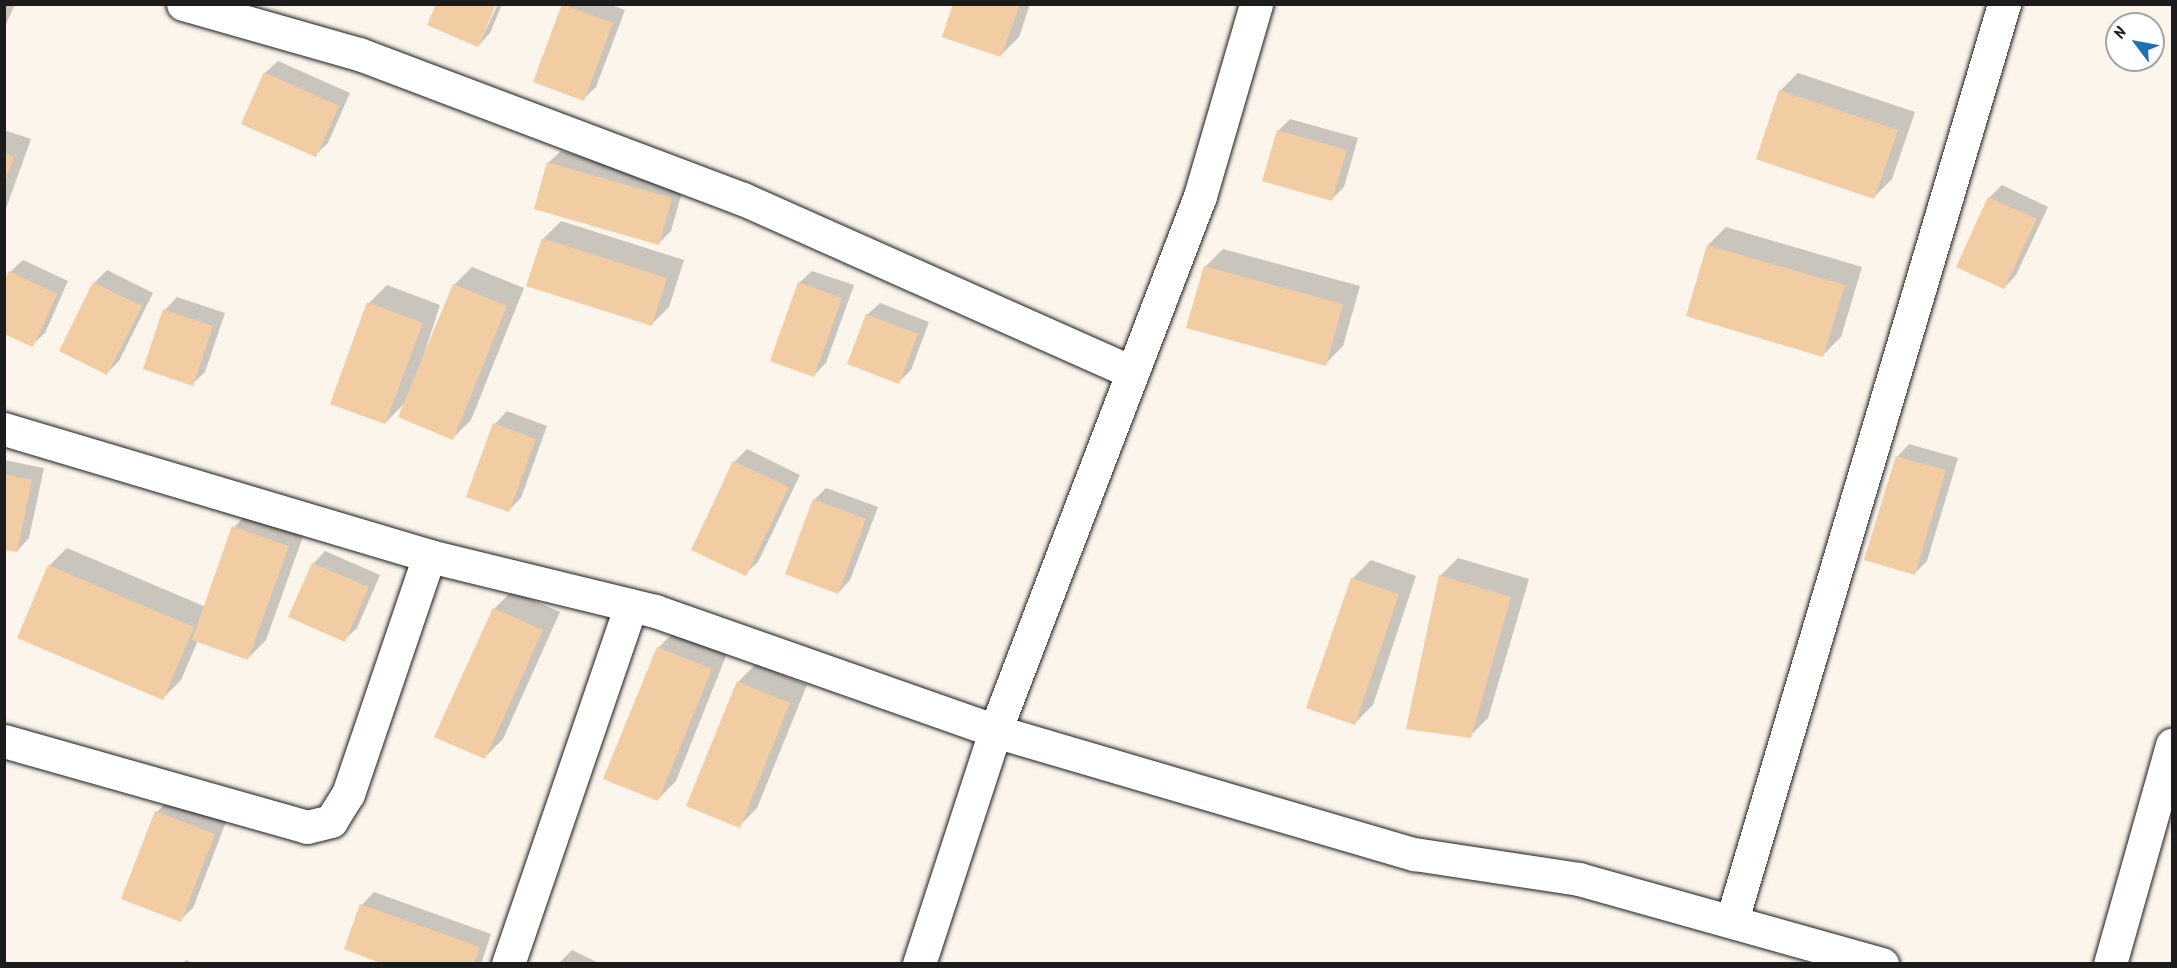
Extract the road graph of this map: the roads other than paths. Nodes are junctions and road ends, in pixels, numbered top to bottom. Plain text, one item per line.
1 (183, 4) edge
2 (1256, 4) edge
3 (2004, 4) edge
4 (1132, 372) junction
5 (4, 429) edge
6 (429, 556) junction
7 (631, 605) junction
8 (995, 731) junction
9 (4, 741) edge
10 (2172, 745) edge
11 (1732, 920) junction
12 (508, 963) edge
13 (919, 963) edge
14 (1882, 963) edge
15 (2110, 963) edge

1 - 4 street
2 - 4 street
3 - 11 street
4 - 8 street
5 - 6 street
6 - 7 street
6 - 9 street
7 - 8 street
7 - 12 street
8 - 11 street
8 - 13 street
10 - 15 street
11 - 14 street

